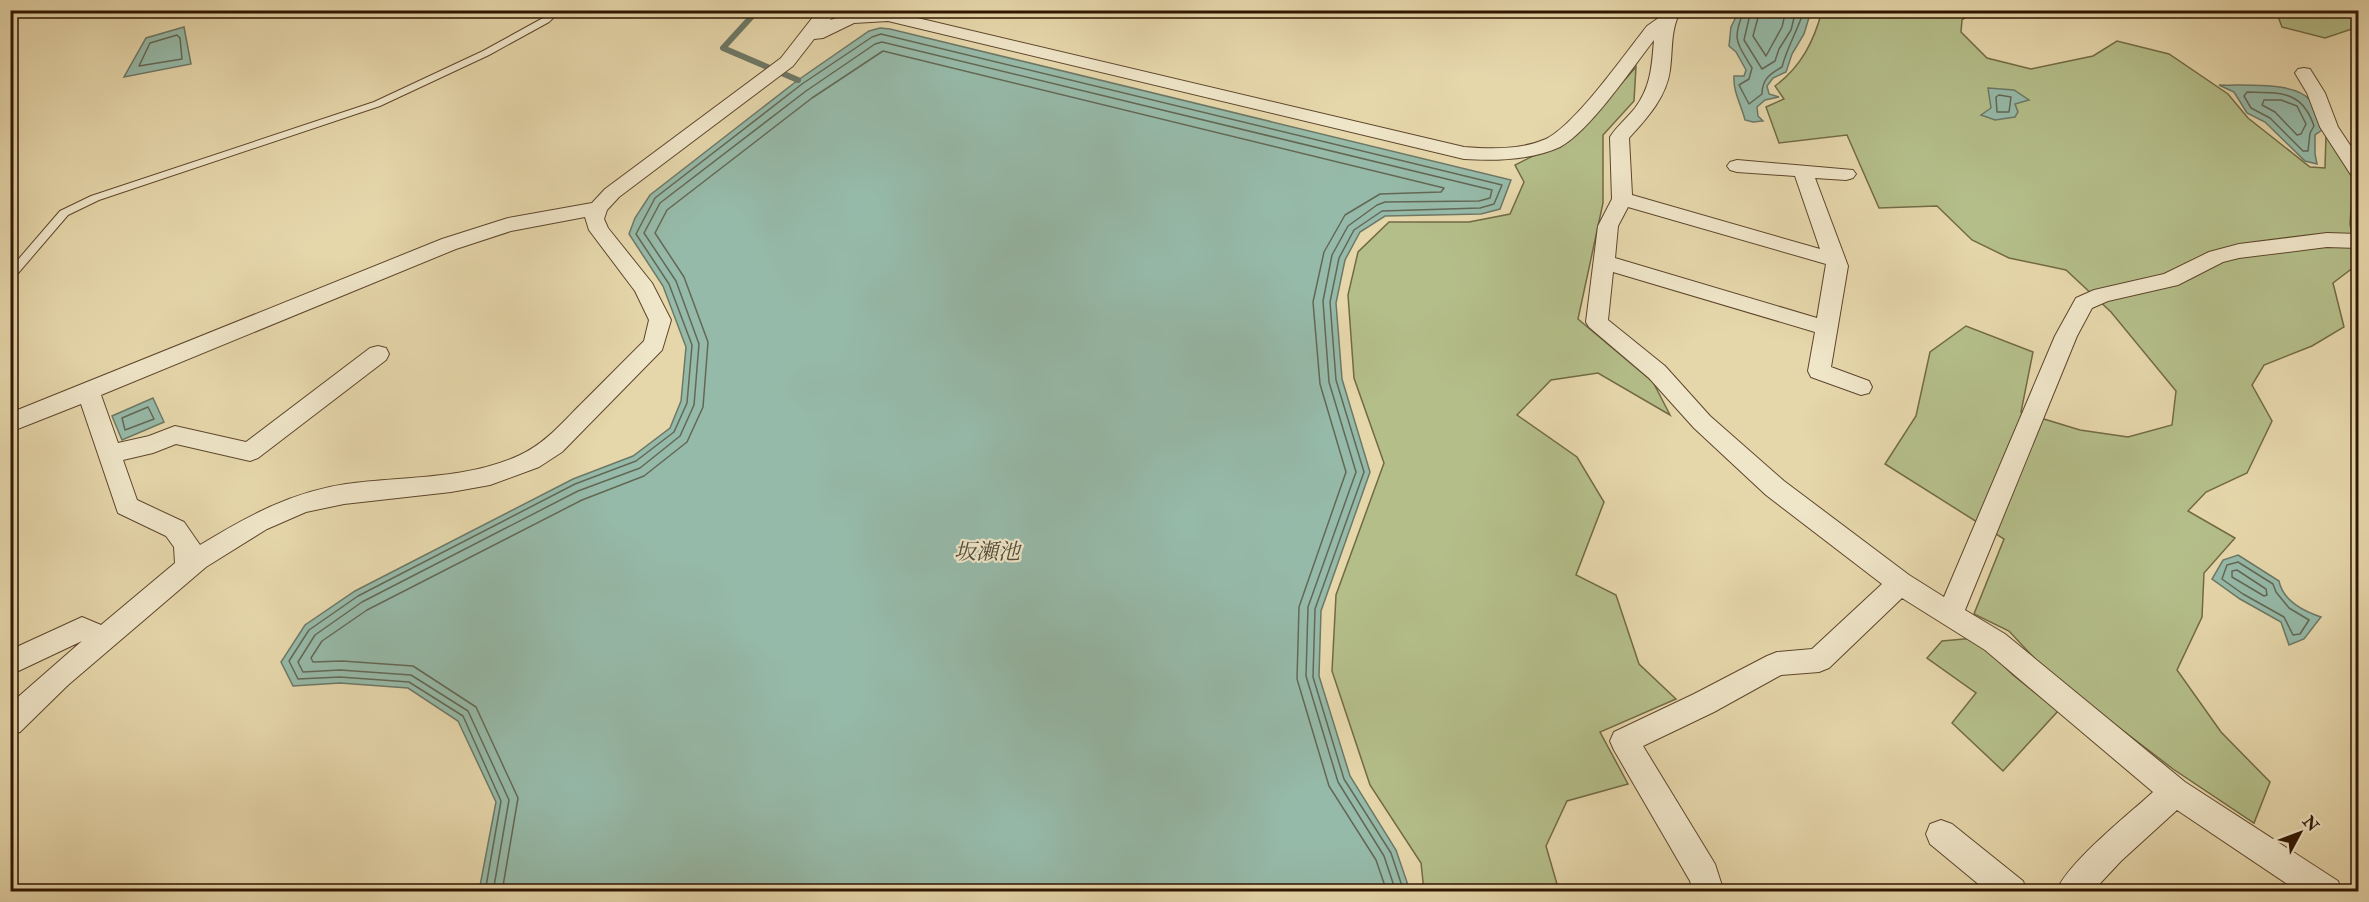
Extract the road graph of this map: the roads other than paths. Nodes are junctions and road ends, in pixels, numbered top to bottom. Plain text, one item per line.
1 (557, 10) edge
2 (832, 10) edge
3 (1669, 16) edge
4 (802, 43) junction
5 (2304, 73) dead end
6 (1737, 166) dead end
7 (2358, 171) edge
8 (1803, 172) junction
9 (1846, 174) dead end
10 (1622, 199) junction
11 (598, 208) junction
12 (2358, 241) edge
13 (1835, 260) junction
14 (1603, 262) junction
15 (10, 276) edge
16 (1826, 328) junction
17 (378, 354) dead end
18 (1861, 387) dead end
19 (88, 391) junction
20 (10, 423) edge
21 (109, 454) junction
22 (188, 568) junction
23 (1900, 583) junction
24 (1950, 614) junction
25 (104, 639) junction
26 (10, 663) edge
27 (10, 723) edge
28 (2175, 792) junction
29 (1941, 834) dead end
30 (1709, 891) edge
31 (2012, 891) edge
32 (2072, 891) edge
33 (2327, 891) edge

1 - 15 lane
2 - 4 street
3 - 4 street
3 - 10 street
4 - 11 street
5 - 7 street
6 - 8 street
8 - 9 street
8 - 13 street
10 - 13 street
10 - 14 street
11 - 19 street
11 - 22 street
12 - 24 street
13 - 16 street
14 - 16 street
14 - 23 street
16 - 18 street
17 - 21 street
19 - 20 street
19 - 21 street
21 - 22 street
22 - 25 street
23 - 24 street
23 - 30 street
24 - 28 street
25 - 26 street
25 - 27 street
28 - 32 street
28 - 33 street
29 - 31 street

